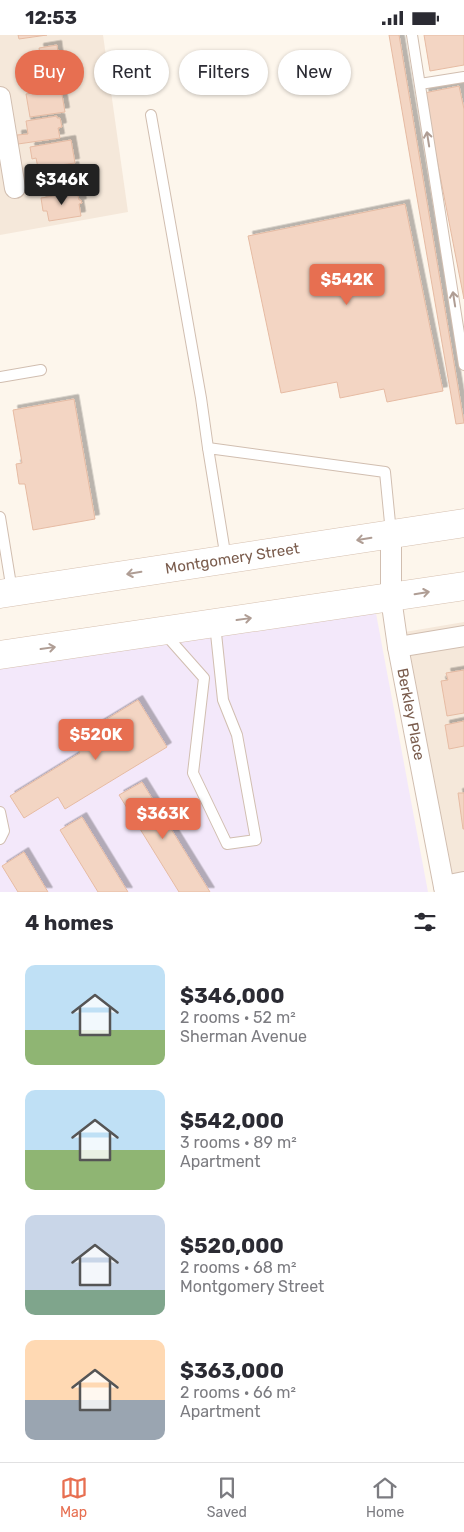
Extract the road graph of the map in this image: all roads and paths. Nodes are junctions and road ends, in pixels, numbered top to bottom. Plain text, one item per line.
1 (412, 35) edge
2 (464, 77) edge
3 (420, 84) junction
4 (0, 97) edge
5 (151, 115) dead end
6 (15, 189) dead end
7 (464, 365) edge
8 (41, 370) dead end
9 (0, 377) edge
10 (208, 448) junction
11 (0, 517) edge
12 (464, 523) edge
13 (391, 535) junction
14 (226, 560) junction
15 (464, 586) edge
16 (6, 593) edge
17 (391, 597) junction
18 (215, 623) junction
19 (162, 631) junction
20 (464, 636) edge
21 (398, 647) junction
22 (0, 655) edge
23 (220, 677) junction
24 (204, 678) junction
25 (0, 812) edge
26 (0, 839) edge
27 (464, 882) edge
28 (445, 889) edge

1 - 3 lane
2 - 3 lane
7 -> 3 lane
4 - 6 street
5 - 10 lane
8 - 9 lane
10 - 13 lane
10 - 14 lane
11 - 16 lane
12 - 13 main road, Montgomery Street
13 -> 14 main road, Montgomery Street
13 - 17 street, Berkley Place
14 -> 16 main road, Montgomery Street
17 -> 15 main road
18 -> 17 main road
17 - 21 street, Berkley Place
18 - 19 main road
18 - 23 lane
22 -> 19 main road
19 - 24 lane
20 - 21 street
21 - 28 street, Berkley Place
23 - 24 lane
23 - 24 lane
25 - 26 lane
27 - 28 street

